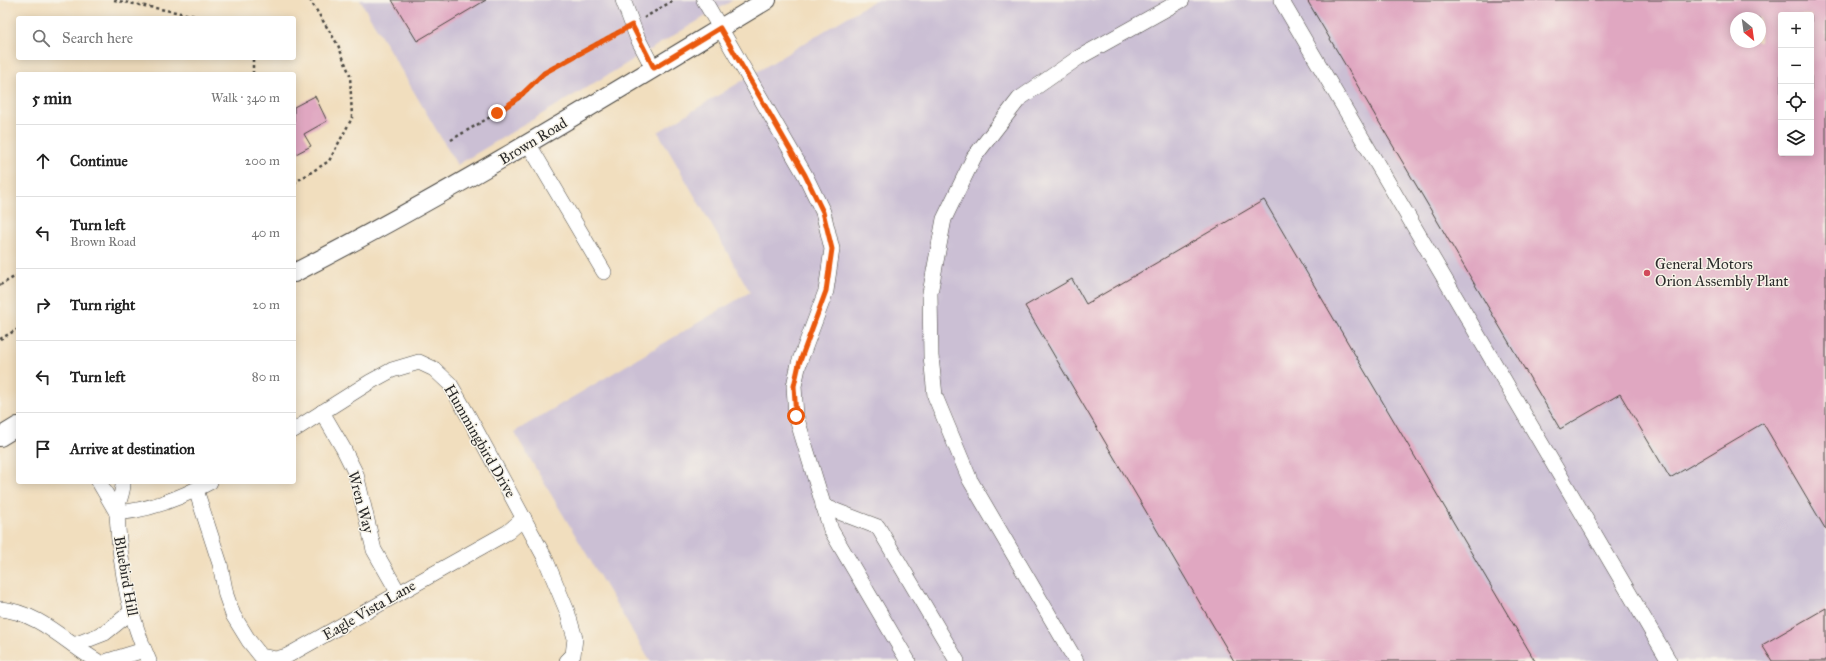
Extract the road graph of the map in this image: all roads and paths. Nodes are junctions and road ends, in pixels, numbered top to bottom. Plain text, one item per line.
1 (114, 0) edge
2 (310, 0) edge
3 (623, 0) edge
4 (674, 0) edge
5 (704, 0) edge
6 (767, 0) edge
7 (1182, 0) edge
8 (1281, 0) edge
9 (196, 16) edge
10 (632, 25) junction
11 (720, 28) junction
12 (253, 60) edge
13 (654, 68) junction
14 (253, 72) edge
15 (451, 140) dead end
16 (528, 143) junction
17 (296, 182) edge
18 (296, 272) edge
19 (604, 272) dead end
20 (16, 276) edge
21 (0, 285) edge
22 (16, 330) edge
23 (0, 339) edge
24 (322, 412) junction
25 (16, 427) edge
26 (296, 429) edge
27 (0, 437) edge
28 (100, 484) edge
29 (123, 484) edge
30 (206, 484) edge
31 (196, 490) junction
32 (823, 506) junction
33 (117, 513) junction
34 (524, 518) junction
35 (398, 592) junction
36 (0, 609) edge
37 (131, 612) junction
38 (74, 645) junction
39 (146, 656) edge
40 (97, 661) edge
41 (108, 661) edge
42 (567, 661) edge
43 (908, 661) edge
44 (957, 661) edge
45 (1076, 661) edge
46 (1669, 661) edge

1 - 9 path
2 - 17 path
3 - 10 street
4 - 10 path
5 - 11 street
6 - 11 main road, Brown Road
7 - 45 street
8 - 46 street
10 - 13 street
10 - 15 path
11 - 13 main road, Brown Road
11 - 32 street
12 - 14 path
13 - 16 main road, Brown Road
16 - 18 main road, Brown Road
16 - 19 street
20 - 21 path
22 - 23 path
24 - 26 street, Hummingbird Drive
24 - 34 street, Hummingbird Drive
24 - 35 street, Wren Way
25 - 27 main road
28 - 33 street, Bluebird Hill
29 - 33 street, Bluebird Hill
30 - 31 street
31 - 33 street
31 - 35 street, Eagle Vista Lane
32 - 43 street
32 - 44 street
33 - 37 street, Bluebird Hill
34 - 35 street, Eagle Vista Lane
34 - 42 street, Hummingbird Drive
36 - 38 street
37 - 38 street
37 - 39 street, Bluebird Hill
38 - 40 street
39 - 41 street

